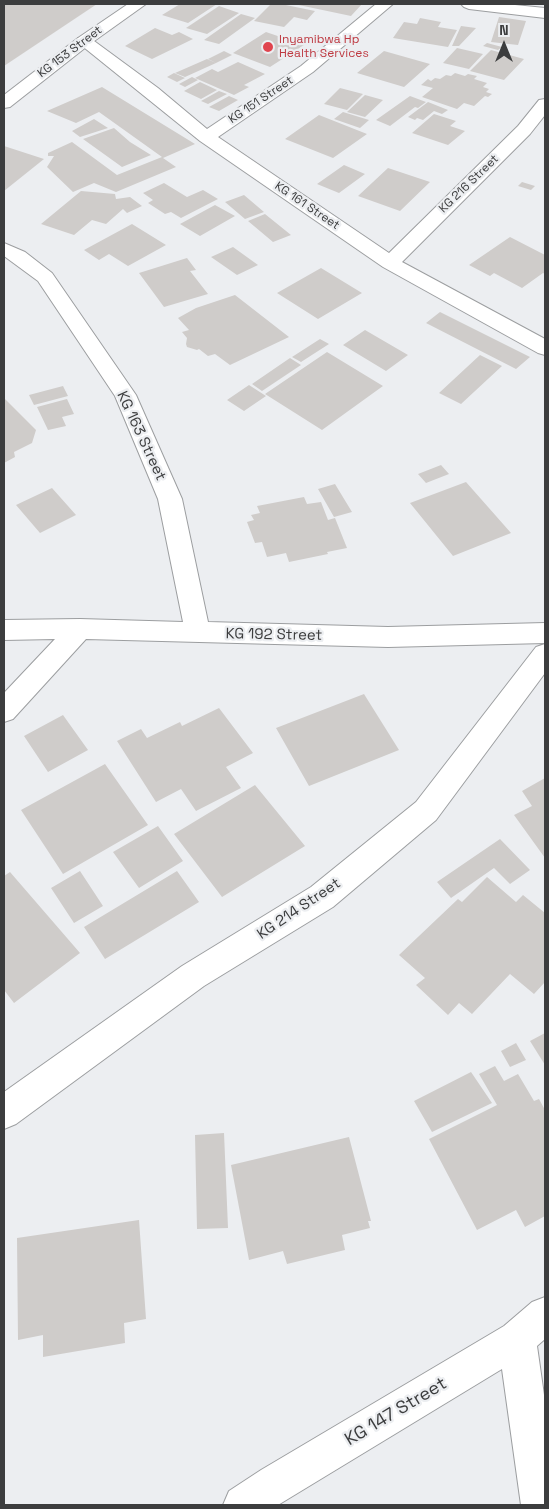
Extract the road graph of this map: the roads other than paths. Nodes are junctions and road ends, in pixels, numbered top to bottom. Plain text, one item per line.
1 (138, 4) edge
2 (385, 4) edge
3 (469, 4) edge
4 (545, 13) edge
5 (84, 41) junction
6 (4, 103) edge
7 (545, 104) edge
8 (206, 137) junction
9 (4, 250) edge
10 (390, 263) junction
11 (545, 348) edge
12 (80, 629) junction
13 (4, 630) edge
14 (198, 633) junction
15 (545, 633) edge
16 (545, 654) edge
17 (4, 710) edge
18 (4, 1112) edge
19 (545, 1315) edge
20 (517, 1339) junction
21 (244, 1505) edge
22 (541, 1505) edge

1 - 5 street, KG 153 Street
2 - 8 street, KG 151 Street
3 - 4 street
5 - 6 street, KG 153 Street
5 - 8 street, KG 161 Street
7 - 10 street, KG 216 Street
8 - 10 street, KG 161 Street
9 - 14 street, KG 163 Street
10 - 11 street, KG 161 Street
12 - 13 street, KG 192 Street
12 - 14 street, KG 192 Street
12 - 17 street
14 - 15 street, KG 192 Street
16 - 18 street, KG 214 Street
19 - 20 street, KG 147 Street
20 - 21 street, KG 147 Street
20 - 22 street

